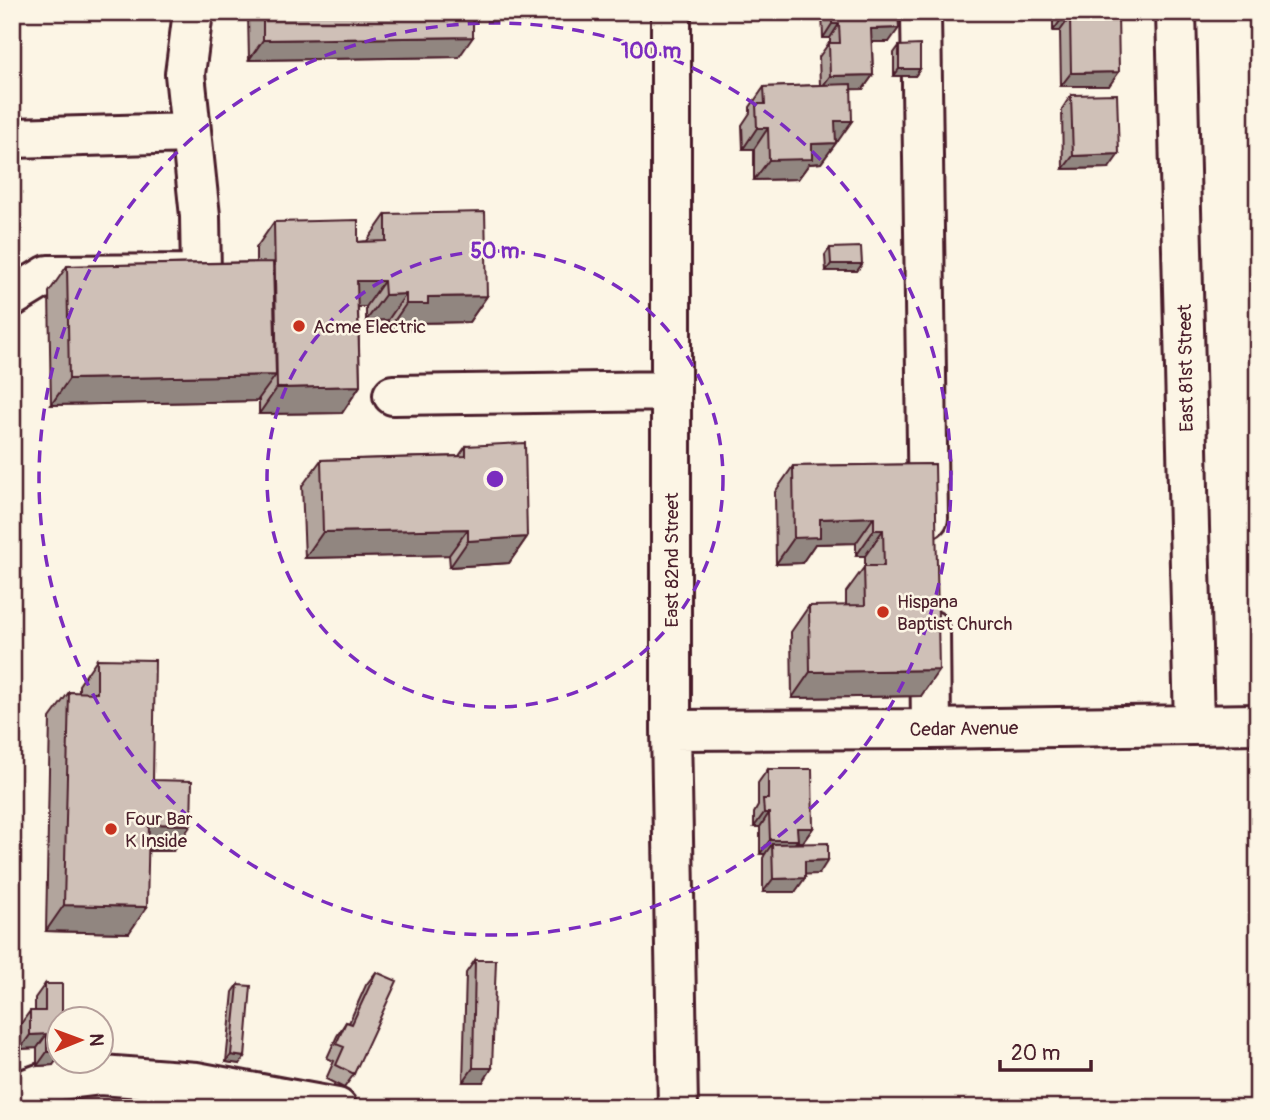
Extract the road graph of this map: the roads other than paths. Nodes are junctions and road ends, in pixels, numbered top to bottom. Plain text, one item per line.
1 (193, 12) edge
2 (671, 12) edge
3 (921, 12) edge
4 (1176, 12) edge
5 (191, 132) junction
6 (12, 138) edge
7 (12, 297) edge
8 (671, 391) junction
9 (393, 395) dead end
10 (929, 550) edge
11 (929, 591) edge
12 (1258, 724) edge
13 (1194, 725) junction
14 (931, 729) junction
15 (671, 730) junction
16 (12, 1094) edge
17 (337, 1108) edge
18 (678, 1108) edge

1 - 5 street
2 - 8 street, East 82nd Street
3 - 10 street
4 - 13 street, East 81st Street
5 - 6 street
5 - 7 street
8 - 9 street
8 - 15 street, East 82nd Street
11 - 14 street
12 - 13 street, Cedar Avenue
13 - 14 street, Cedar Avenue
14 - 15 street, Cedar Avenue
15 - 18 street, East 82nd Street
16 - 17 street

